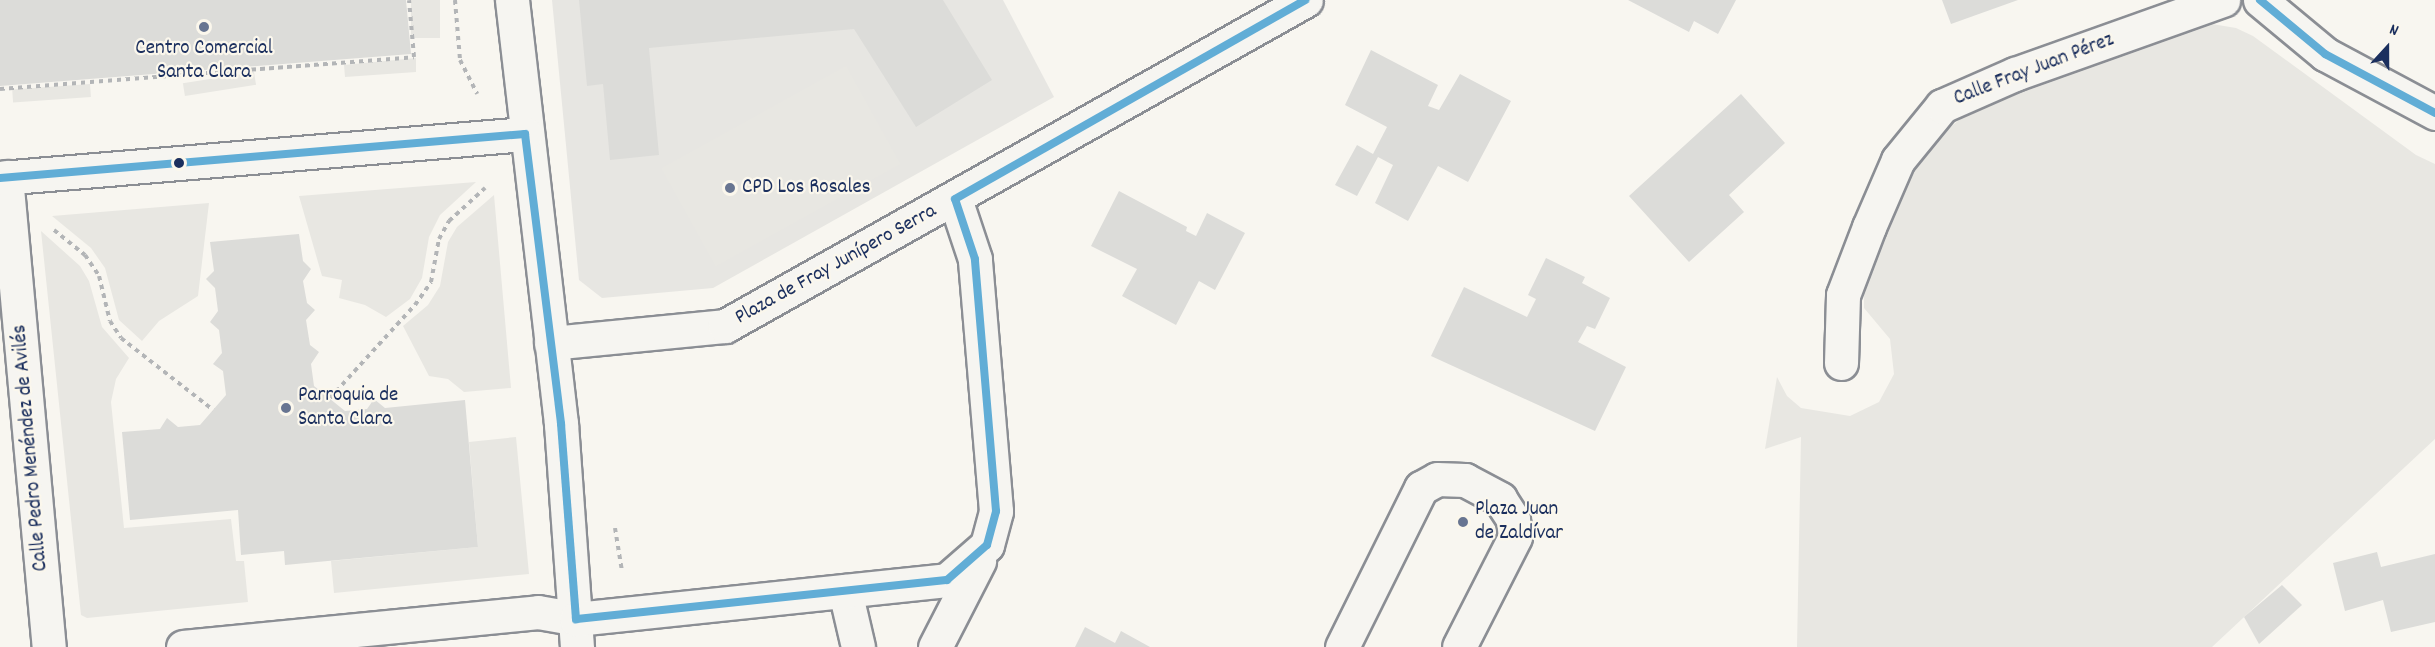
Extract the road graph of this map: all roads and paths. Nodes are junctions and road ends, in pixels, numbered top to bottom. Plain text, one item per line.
1 (409, 0) edge
2 (455, 0) edge
3 (512, 0) edge
4 (1306, 0) edge
5 (2223, 0) edge
6 (2260, 0) edge
7 (0, 88) edge
8 (483, 104) dead end
9 (2435, 113) edge
10 (525, 134) junction
11 (3, 178) edge
12 (485, 188) dead end
13 (955, 199) junction
14 (47, 223) dead end
15 (551, 343) junction
16 (1841, 363) dead end
17 (330, 398) dead end
18 (213, 410) dead end
19 (987, 545) junction
20 (845, 591) junction
21 (576, 633) edge
22 (381, 638) edge
23 (49, 647) edge
24 (183, 647) edge
25 (858, 647) edge
26 (935, 647) edge
27 (1342, 647) edge
28 (1459, 647) edge

1 - 7 path
2 - 8 path
3 - 10 street
4 - 13 street
5 - 16 street, Calle Fray Juan Pérez
6 - 9 street
10 - 11 street
10 - 15 street
11 - 23 street, Calle Pedro Menéndez de Avilés
12 - 17 path
13 - 15 street, Plaza de Fray Junípero Serra
13 - 19 street, Plaza de Fray Junípero Serra
14 - 18 path
15 - 21 street
19 - 20 street
19 - 26 street, Plaza de Fray Junípero Serra
20 - 21 street
20 - 25 street
21 - 22 street
22 - 24 street
27 - 28 street

